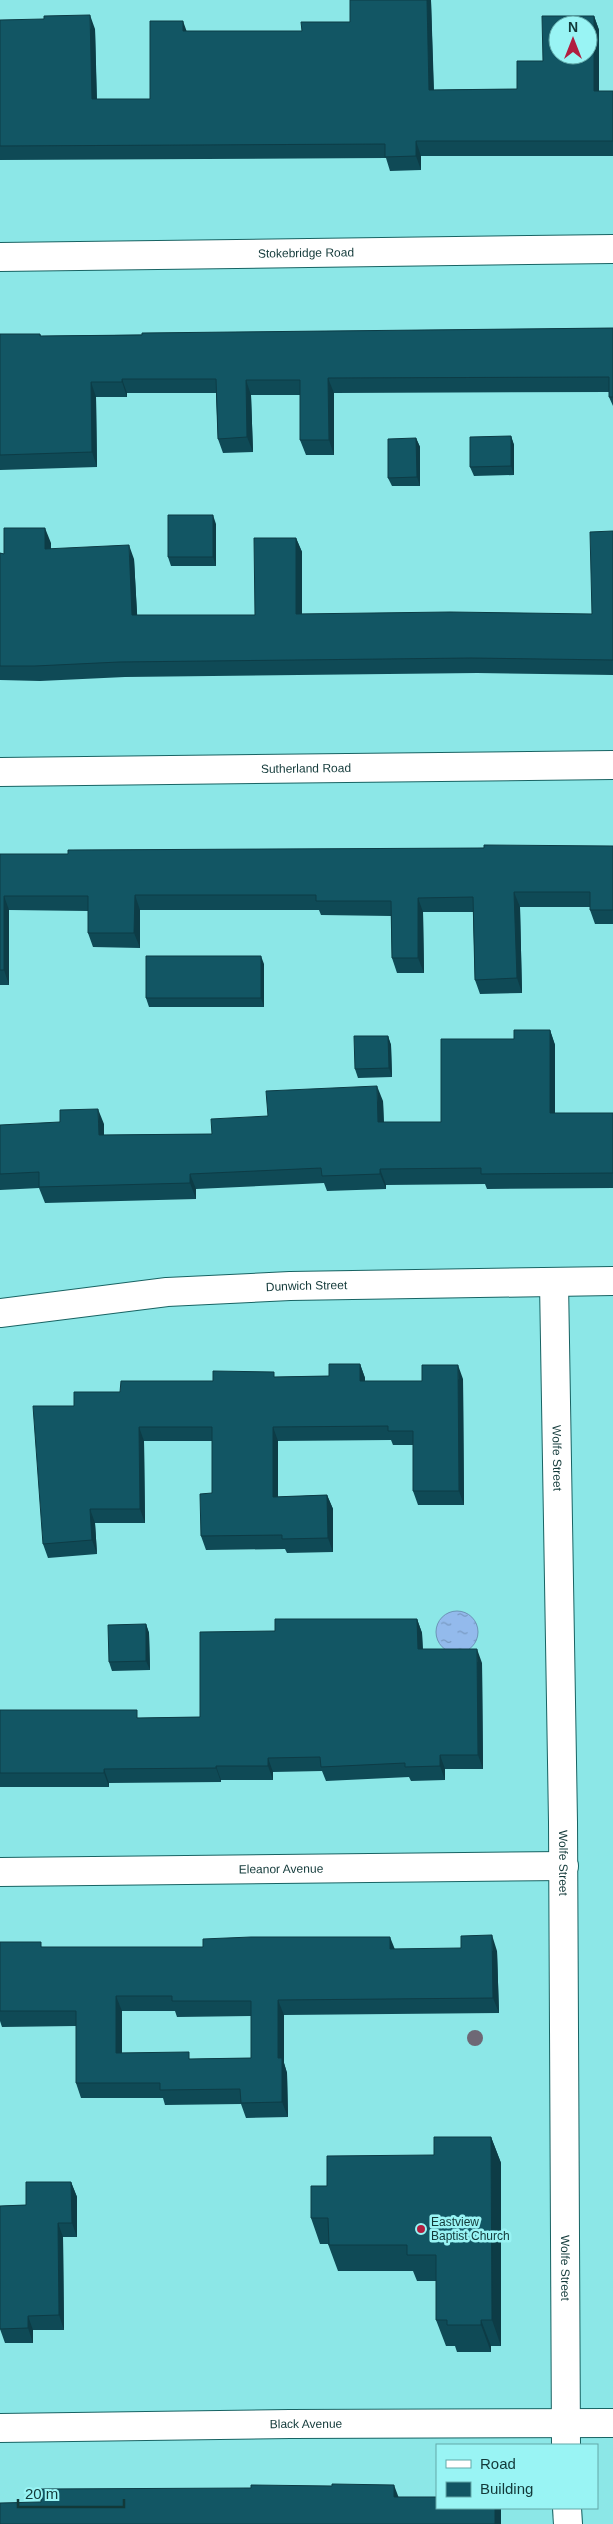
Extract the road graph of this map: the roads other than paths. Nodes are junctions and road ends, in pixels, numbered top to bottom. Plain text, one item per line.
1 (613, 248) edge
2 (0, 257) edge
3 (613, 765) edge
4 (0, 772) edge
5 (613, 1281) edge
6 (554, 1282) junction
7 (0, 1313) edge
8 (564, 1866) junction
9 (0, 1872) edge
10 (613, 2423) edge
11 (0, 2428) edge
12 (566, 2434) edge
13 (567, 2509) edge
14 (568, 2524) edge

1 - 2 street, Stokebridge Road
3 - 4 street, Sutherland Road
5 - 6 street, Dunwich Street
6 - 7 street, Dunwich Street
6 - 8 street, Wolfe Street
8 - 9 street, Eleanor Avenue
8 - 12 street, Wolfe Street
10 - 12 street, Black Avenue
11 - 12 street, Black Avenue
13 - 14 street

